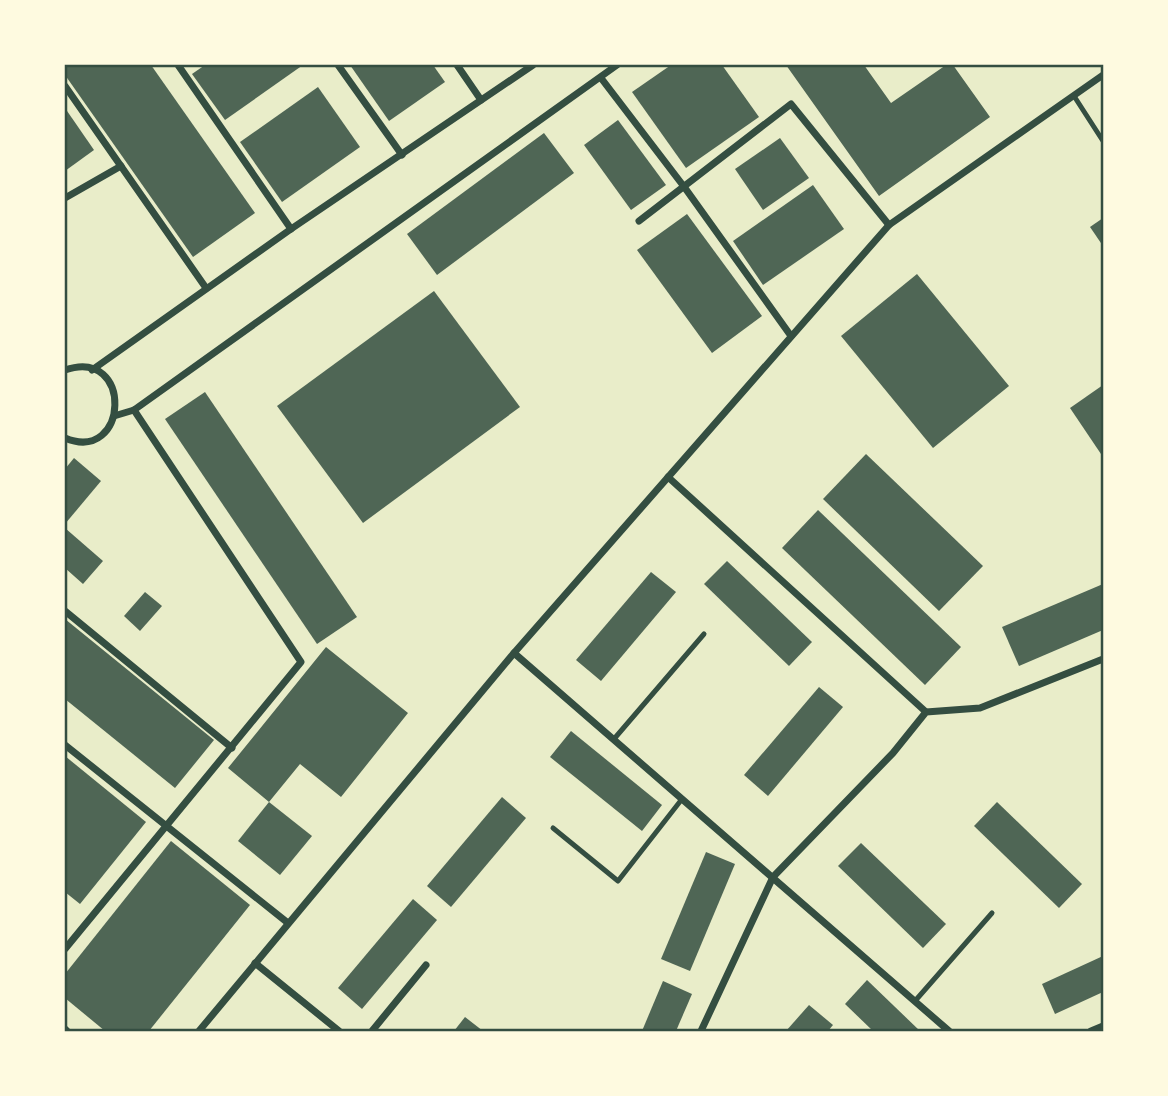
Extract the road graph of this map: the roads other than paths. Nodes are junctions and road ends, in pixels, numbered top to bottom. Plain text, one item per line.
1 (190, 65) edge
2 (338, 65) edge
3 (457, 65) edge
4 (533, 65) edge
5 (617, 65) edge
6 (180, 68) edge
7 (1103, 75) edge
8 (601, 78) junction
9 (65, 86) edge
10 (1074, 96) junction
11 (481, 100) junction
12 (1103, 141) edge
13 (402, 155) junction
14 (121, 166) junction
15 (685, 188) junction
16 (65, 198) edge
17 (639, 221) dead end
18 (889, 225) junction
19 (291, 229) junction
20 (206, 288) junction
21 (791, 336) junction
22 (65, 369) edge
23 (92, 369) junction
24 (134, 410) junction
25 (114, 416) junction
26 (65, 438) edge
27 (668, 477) junction
28 (65, 611) edge
29 (704, 634) dead end
30 (514, 653) junction
31 (1103, 659) edge
32 (926, 712) junction
33 (614, 739) junction
34 (65, 745) edge
35 (232, 748) junction
36 (682, 799) junction
37 (167, 827) junction
38 (553, 828) dead end
39 (773, 877) junction
40 (992, 913) dead end
41 (288, 923) junction
42 (65, 933) edge
43 (72, 940) junction
44 (65, 949) edge
45 (255, 963) junction
46 (426, 965) dead end
47 (915, 1001) junction
48 (1103, 1026) edge
49 (199, 1031) edge
50 (339, 1031) edge
51 (372, 1031) edge
52 (701, 1031) edge
53 (949, 1031) edge
54 (1091, 1031) edge

1 - 6 street
2 - 13 street
3 - 11 street
4 - 11 street
5 - 8 street
6 - 19 street
7 - 10 street
8 - 15 street
8 - 24 street
9 - 14 street
10 - 12 lane
10 - 18 street
11 - 13 street
13 - 19 street
14 - 16 street
14 - 20 street
15 - 17 street
15 - 18 street
15 - 21 street
18 - 21 street
19 - 20 street
20 - 23 street
21 - 27 street
22 - 23 street
23 - 25 street
24 - 25 street
24 - 35 street
25 - 26 street
27 - 30 street
27 - 32 street
28 - 35 street
29 - 33 lane
30 - 33 street
30 - 41 street
31 - 32 street
32 - 39 street
33 - 36 street
34 - 37 street
35 - 37 street
36 - 38 lane
36 - 39 street
37 - 41 street
37 - 43 street
39 - 47 street
39 - 52 street
40 - 47 lane
41 - 45 street
42 - 43 street
43 - 44 street
45 - 49 street
45 - 50 street
46 - 51 street
47 - 53 street
48 - 54 street

